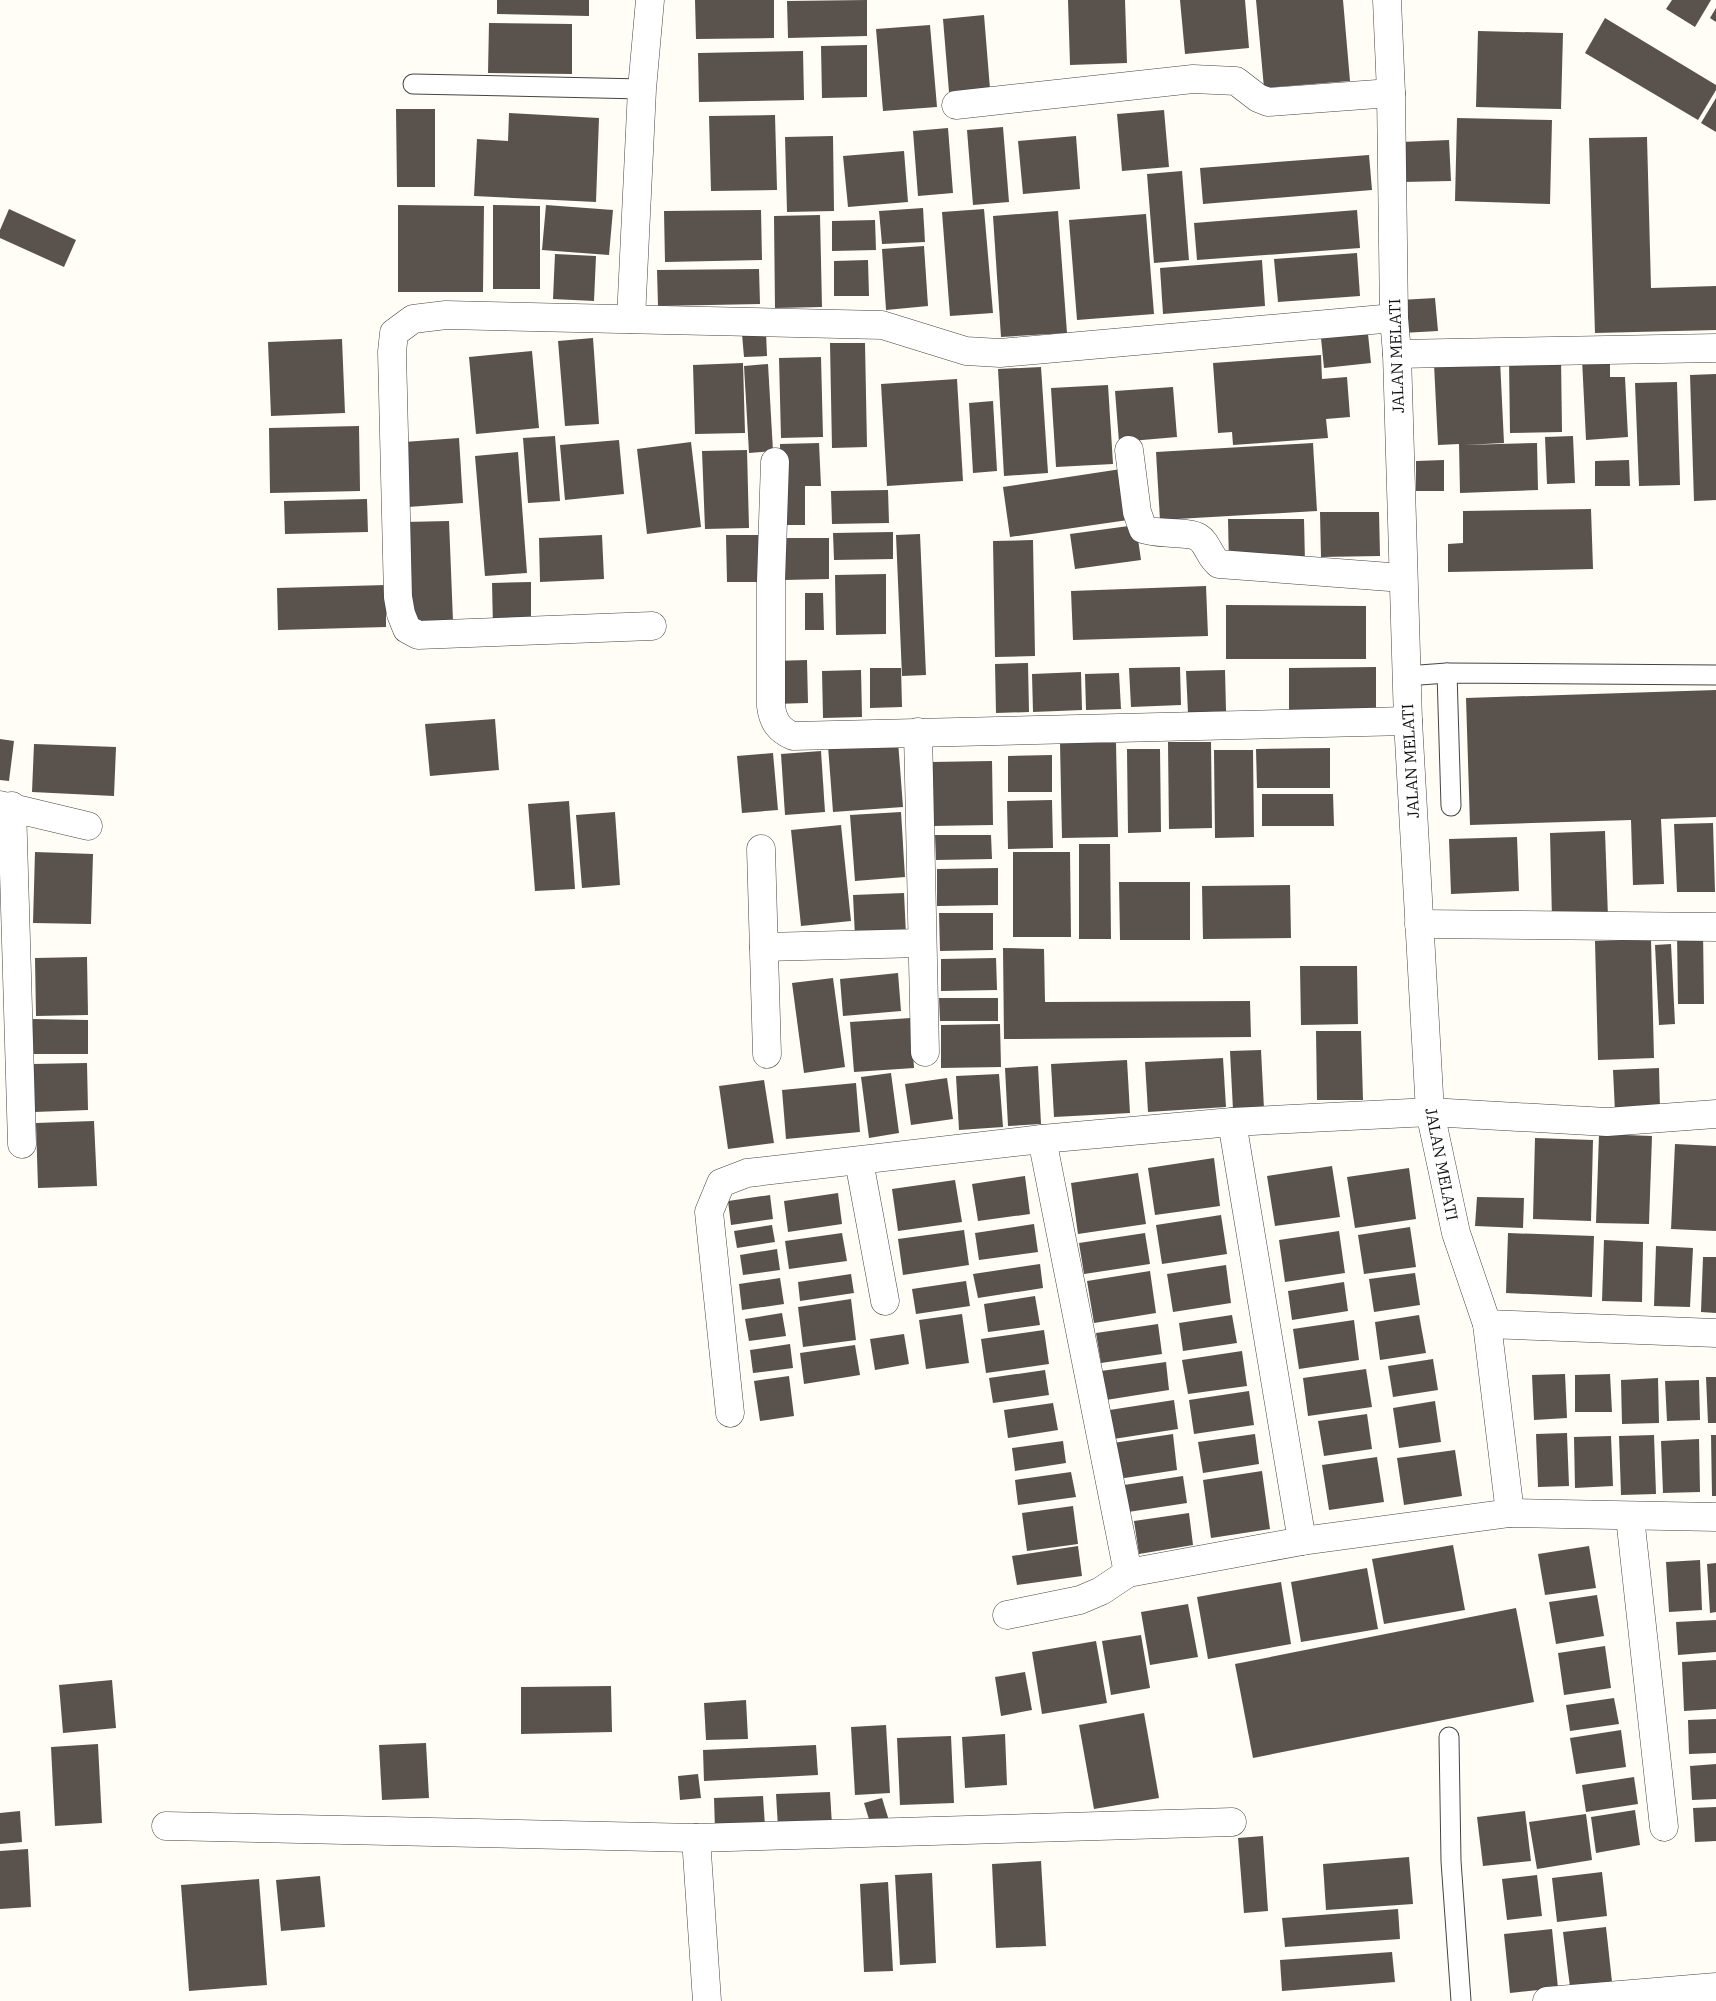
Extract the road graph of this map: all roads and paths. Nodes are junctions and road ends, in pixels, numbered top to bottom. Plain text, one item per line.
1 (650, 0) edge
2 (1387, 0) edge
3 (413, 84) dead end
4 (642, 89) junction
5 (1391, 93) junction
6 (956, 105) dead end
7 (1394, 318) junction
8 (631, 319) junction
9 (1716, 348) edge
10 (1397, 354) junction
11 (1129, 450) dead end
12 (775, 462) dead end
13 (1402, 578) junction
14 (652, 626) dead end
15 (1447, 673) junction
16 (1716, 675) edge
17 (1406, 676) junction
18 (1408, 721) junction
19 (918, 732) junction
20 (6, 805) edge
21 (1451, 806) dead end
22 (88, 826) dead end
23 (761, 849) dead end
24 (1419, 924) junction
25 (1716, 927) edge
26 (922, 943) junction
27 (764, 947) junction
28 (925, 1052) dead end
29 (767, 1054) dead end
30 (1430, 1112) junction
31 (1716, 1114) edge
32 (1232, 1122) junction
33 (1042, 1139) junction
34 (22, 1144) dead end
35 (859, 1160) junction
36 (885, 1301) dead end
37 (1487, 1324) junction
38 (1716, 1333) edge
39 (730, 1413) dead end
40 (1510, 1513) junction
41 (1630, 1517) junction
42 (1716, 1518) edge
43 (1302, 1541) junction
44 (1128, 1573) junction
45 (1007, 1614) dead end
46 (1449, 1737) dead end
47 (1232, 1822) dead end
48 (166, 1826) dead end
49 (1664, 1827) dead end
50 (696, 1838) junction
51 (1716, 1986) edge
52 (707, 2001) edge
53 (1461, 2001) edge
54 (1547, 2001) edge

1 - 4 street
2 - 5 street, JALAN MELATI
3 - 4 lane
4 - 8 street
5 - 6 street
5 - 7 street, JALAN MELATI
7 - 8 street
7 - 10 street, JALAN MELATI
8 - 14 street
9 - 10 street
10 - 13 street, JALAN MELATI
11 - 13 street
12 - 19 street
13 - 17 street, JALAN MELATI
15 - 16 lane
15 - 17 lane
15 - 21 lane
17 - 18 street, JALAN MELATI
18 - 19 street
18 - 24 street, JALAN MELATI
19 - 26 street
20 - 22 street
20 - 34 street
23 - 27 street
24 - 25 street
24 - 30 street, JALAN MELATI
26 - 27 street
26 - 28 street
27 - 29 street
30 - 31 street
30 - 32 street
30 - 37 street, JALAN MELATI
32 - 33 street
32 - 43 street
33 - 35 street
33 - 44 street
35 - 36 street
35 - 39 street
37 - 38 street
37 - 40 street, JALAN MELATI
40 - 41 street
40 - 43 street
41 - 42 street
41 - 49 street
43 - 44 street
44 - 45 street
46 - 53 lane
47 - 50 street
48 - 50 street
50 - 52 street
51 - 54 street

